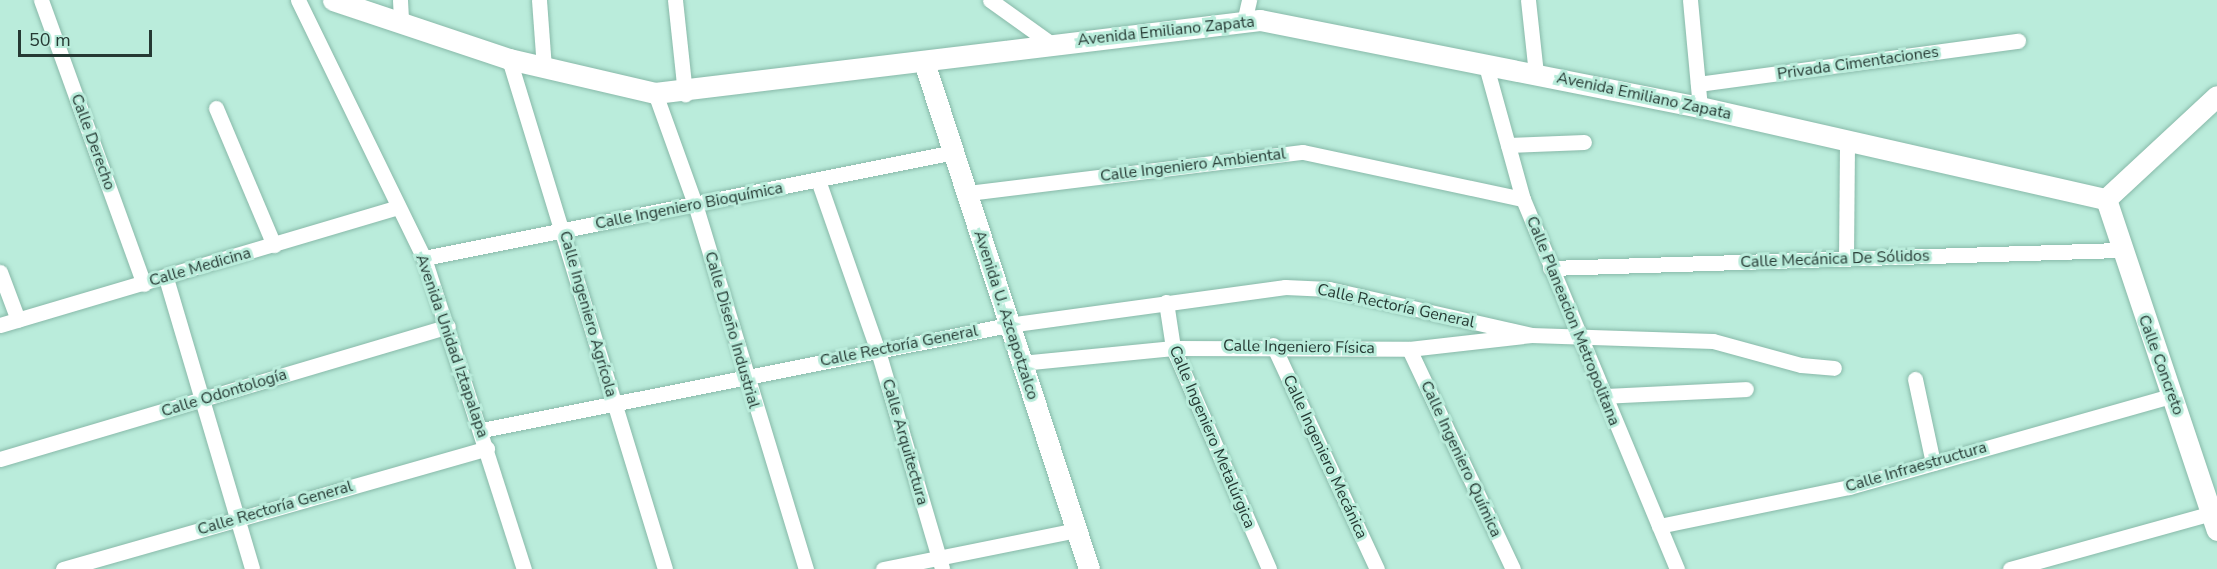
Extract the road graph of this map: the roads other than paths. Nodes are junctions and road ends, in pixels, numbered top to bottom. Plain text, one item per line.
1 (41, 0) edge
2 (298, 0) edge
3 (333, 0) edge
4 (400, 0) edge
5 (539, 0) edge
6 (675, 0) edge
7 (990, 0) edge
8 (1249, 0) edge
9 (1528, 0) edge
10 (1690, 0) edge
11 (401, 21) junction
12 (1244, 22) junction
13 (2018, 41) dead end
14 (1050, 43) junction
15 (508, 59) junction
16 (924, 62) junction
17 (1486, 66) junction
18 (544, 68) junction
19 (1536, 74) junction
20 (1698, 84) junction
21 (655, 93) junction
22 (685, 94) junction
23 (2217, 96) edge
24 (1700, 107) junction
25 (216, 108) dead end
26 (1847, 141) junction
27 (1584, 142) dead end
28 (1508, 145) junction
29 (954, 152) junction
30 (818, 180) junction
31 (968, 193) junction
32 (2106, 199) junction
33 (1523, 200) junction
34 (695, 204) junction
35 (398, 207) junction
36 (563, 231) junction
37 (274, 245) junction
38 (2120, 250) junction
39 (424, 258) junction
40 (1846, 258) junction
41 (1550, 268) junction
42 (0, 272) edge
43 (166, 278) junction
44 (144, 284) junction
45 (1166, 302) junction
46 (18, 320) junction
47 (1008, 324) junction
48 (0, 325) edge
49 (448, 326) junction
50 (1531, 335) junction
51 (1577, 336) junction
52 (1273, 345) junction
53 (1173, 348) junction
54 (1409, 349) junction
55 (878, 351) junction
56 (1021, 363) junction
57 (1834, 368) dead end
58 (744, 377) junction
59 (1915, 379) dead end
60 (1746, 389) dead end
61 (1603, 396) junction
62 (2171, 396) junction
63 (204, 399) junction
64 (614, 403) junction
65 (482, 430) junction
66 (487, 448) junction
67 (0, 459) edge
68 (1933, 463) junction
69 (2214, 506) edge
70 (235, 519) junction
71 (1659, 526) junction
72 (1076, 530) junction
73 (940, 563) edge
74 (63, 569) edge
75 (252, 569) edge
76 (524, 569) edge
77 (664, 569) edge
78 (806, 569) edge
79 (883, 569) edge
80 (1089, 569) edge
81 (1269, 569) edge
82 (1377, 569) edge
83 (1513, 569) edge
84 (1677, 569) edge
85 (2010, 569) edge

1 - 44 street, Calle Derecho
2 - 35 street, Avenida Unidad Iztapalapa
3 - 11 street, Avenida Emiliano Zapata
4 - 11 street
5 - 18 street
6 - 22 street
7 - 14 street
8 - 12 street
9 - 19 street
10 - 20 street
11 - 15 street, Avenida Emiliano Zapata
12 - 14 street, Avenida Emiliano Zapata
12 - 17 street, Avenida Emiliano Zapata
13 - 20 street, Privada Cimentaciones
14 - 16 street, Avenida Emiliano Zapata
15 - 18 street, Avenida Emiliano Zapata
15 - 36 street, Calle Ingeniero Agrícola
16 - 22 street, Avenida Emiliano Zapata
16 - 29 street, Avenida U. Azcapotzalco
17 - 19 street, Avenida Emiliano Zapata
17 - 28 street, Calle Planeacion Metropolitana
18 - 21 street, Avenida Emiliano Zapata
19 - 24 street, Avenida Emiliano Zapata
20 - 24 street
21 - 22 street, Avenida Emiliano Zapata
21 - 34 street, Calle Diseño Industrial
23 - 32 street
24 - 26 street, Avenida Emiliano Zapata
25 - 37 street
26 - 32 street, Avenida Emiliano Zapata
26 - 40 street
27 - 28 street
28 - 33 street, Calle Planeacion Metropolitana
29 - 30 street, Calle Ingeniero Bioquímica
29 - 31 street, Avenida U. Azcapotzalco
30 - 34 street, Calle Ingeniero Bioquímica
30 - 55 street, Calle Arquitectura
31 - 33 street, Calle Ingeniero Ambiental
31 - 47 street, Avenida U. Azcapotzalco
32 - 38 street, Calle Concreto
33 - 41 street, Calle Planeacion Metropolitana
34 - 36 street, Calle Ingeniero Bioquímica
34 - 58 street, Calle Diseño Industrial
35 - 37 street, Calle Medicina
35 - 39 street, Avenida Unidad Iztapalapa
36 - 39 street, Calle Ingeniero Bioquímica
36 - 64 street, Calle Ingeniero Agrícola
37 - 43 street, Calle Medicina
38 - 40 street, Calle Mecánica De Sólidos
38 - 62 street, Calle Concreto
39 - 49 street, Avenida Unidad Iztapalapa
40 - 41 street, Calle Mecánica De Sólidos
41 - 51 street, Calle Planeacion Metropolitana
42 - 46 street
43 - 44 street, Calle Medicina
43 - 63 street
44 - 46 street, Calle Medicina
45 - 47 street, Calle Rectoría General
45 - 50 street, Calle Rectoría General
45 - 53 street, Calle Ingeniero Metalúrgica
46 - 48 street, Calle Medicina
47 - 55 street, Calle Rectoría General
47 - 56 street, Avenida U. Azcapotzalco
49 - 63 street, Calle Odontología
49 - 65 street, Avenida Unidad Iztapalapa
50 - 51 street, Calle Ingeniero Física
50 - 54 street, Calle Ingeniero Física
51 - 57 street, Calle Ingeniero Física
51 - 61 street, Calle Planeacion Metropolitana
52 - 53 street, Calle Ingeniero Física
52 - 54 street, Calle Ingeniero Física
52 - 82 street, Calle Ingeniero Mecánica
53 - 56 street, Calle Ingeniero Física
53 - 81 street, Calle Ingeniero Metalúrgica
54 - 83 street, Calle Ingeniero Química
55 - 58 street, Calle Rectoría General
55 - 73 street, Calle Arquitectura
56 - 72 street, Avenida U. Azcapotzalco
58 - 64 street, Calle Rectoría General
58 - 78 street, Calle Diseño Industrial
59 - 68 street
60 - 61 street
61 - 71 street, Calle Planeacion Metropolitana
62 - 68 street, Calle Infraestructura
62 - 69 street, Calle Concreto
63 - 67 street, Calle Odontología
63 - 70 street
64 - 65 street, Calle Rectoría General
64 - 77 street, Calle Ingeniero Agrícola
65 - 66 street, Avenida Unidad Iztapalapa
66 - 70 street, Calle Rectoría General
66 - 76 street, Avenida Unidad Iztapalapa
68 - 71 street, Calle Infraestructura
69 - 85 street
70 - 74 street, Calle Rectoría General
70 - 75 street
71 - 84 street, Calle Planeacion Metropolitana
72 - 73 street
72 - 80 street, Avenida U. Azcapotzalco
73 - 79 street

